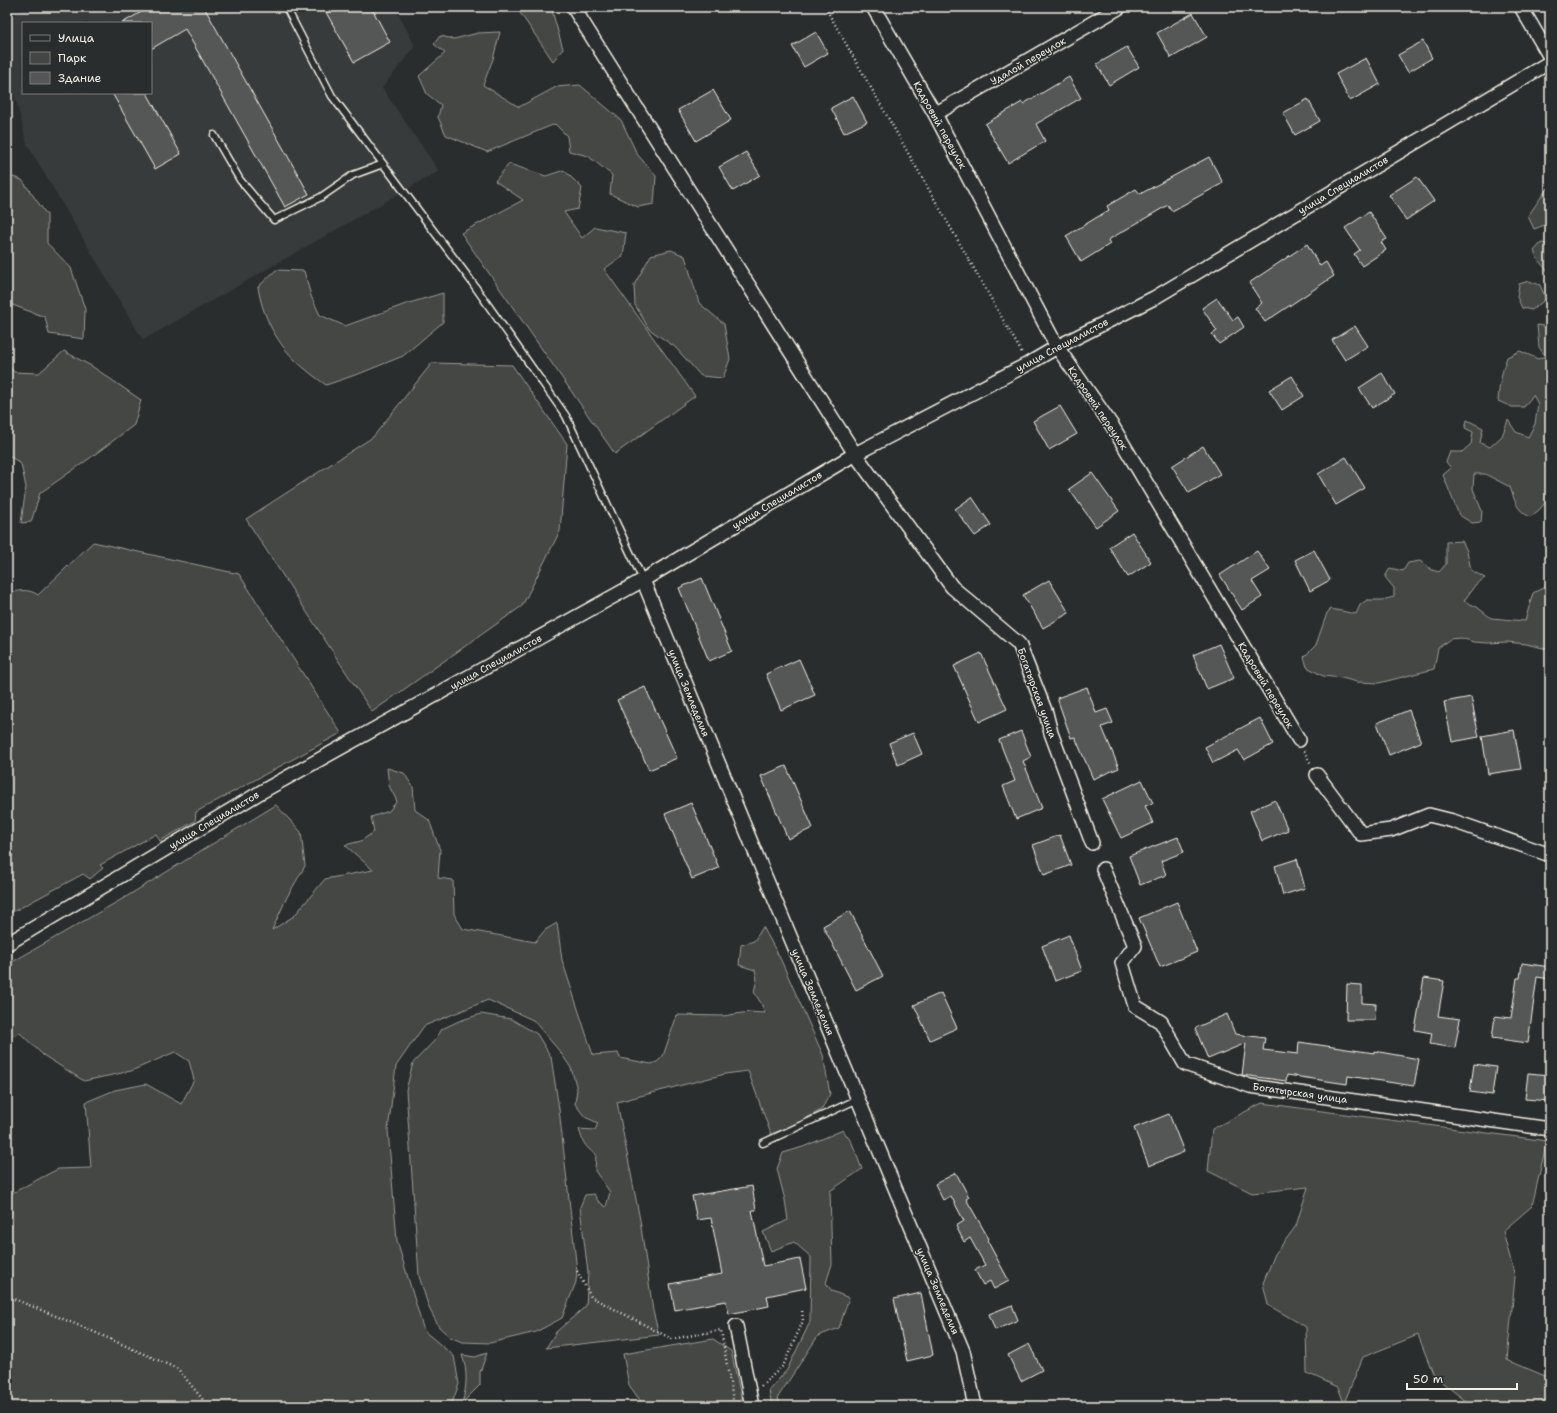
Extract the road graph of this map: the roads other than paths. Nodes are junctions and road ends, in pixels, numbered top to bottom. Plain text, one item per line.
1 (286, 7) edge
2 (573, 7) edge
3 (873, 7) edge
4 (1120, 7) edge
5 (1521, 7) edge
6 (1550, 57) edge
7 (1550, 62) edge
8 (935, 114) junction
9 (214, 135) dead end
10 (383, 164) junction
11 (1057, 347) junction
12 (855, 454) junction
13 (643, 580) junction
14 (1299, 740) road end
15 (1317, 775) road end
16 (1092, 843) dead end
17 (1550, 855) edge
18 (1103, 869) dead end
19 (7, 944) edge
20 (858, 1099) junction
21 (1550, 1129) edge
22 (763, 1143) dead end
23 (736, 1326) dead end
24 (752, 1406) edge
25 (975, 1406) edge

1 - 10 lane
2 - 12 street, Богатырская улица
3 - 8 street, Кадровый переулок
4 - 8 street, Удалой переулок
5 - 6 street
7 - 11 street, улица Специалистов
8 - 11 street, Кадровый переулок
9 - 10 lane
10 - 13 lane
11 - 12 street, улица Специалистов
11 - 14 street, Кадровый переулок
12 - 13 street, улица Специалистов
12 - 16 street, Богатырская улица
13 - 19 street, улица Специалистов
13 - 20 street, улица Земледелия
15 - 17 street
18 - 21 street, Богатырская улица
20 - 22 lane
20 - 25 street, улица Земледелия
23 - 24 street

